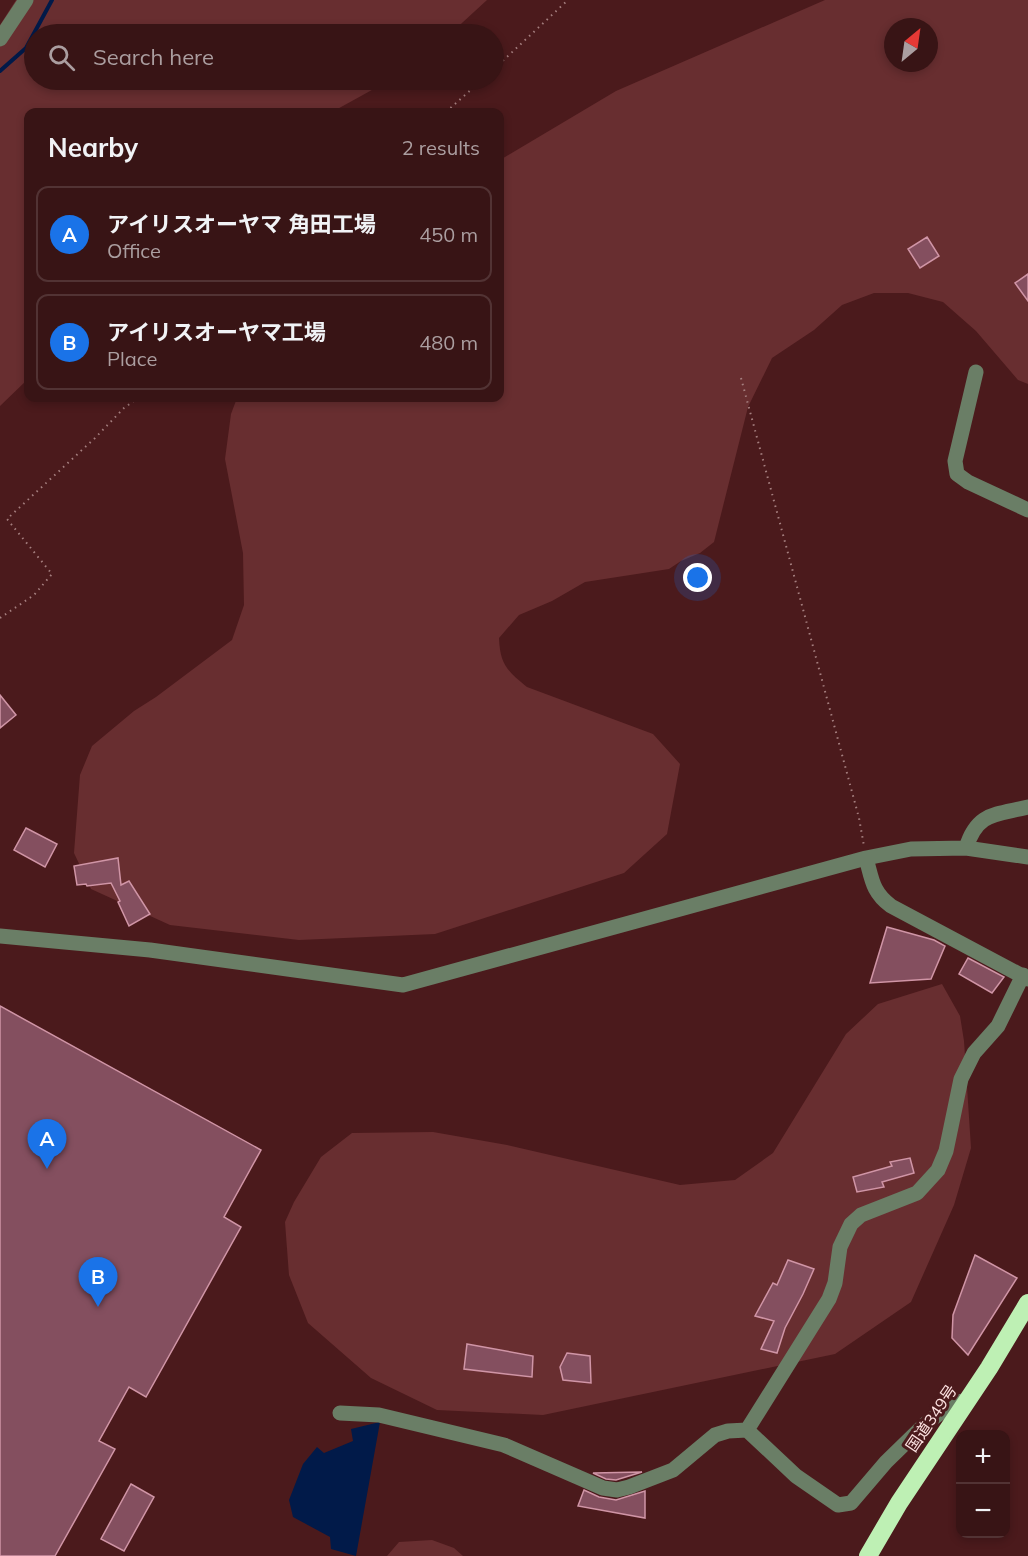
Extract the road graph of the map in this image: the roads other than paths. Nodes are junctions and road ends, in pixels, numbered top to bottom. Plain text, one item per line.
1 (26, 0) edge
2 (0, 39) edge
3 (976, 372) dead end
4 (1028, 510) edge
5 (1028, 807) edge
6 (966, 848) junction
7 (1028, 857) edge
8 (866, 858) junction
9 (0, 936) edge
10 (1025, 977) edge
11 (1028, 1303) edge
12 (966, 1401) junction
13 (340, 1413) dead end
14 (747, 1430) junction
15 (868, 1556) edge

1 - 2 street
3 - 4 street
5 - 6 street
6 - 7 street
6 - 8 street
8 - 9 street
8 - 10 street
10 - 14 street
11 - 12 highway, 国道349号
12 - 14 street
12 - 15 highway, 国道349号
13 - 14 street

